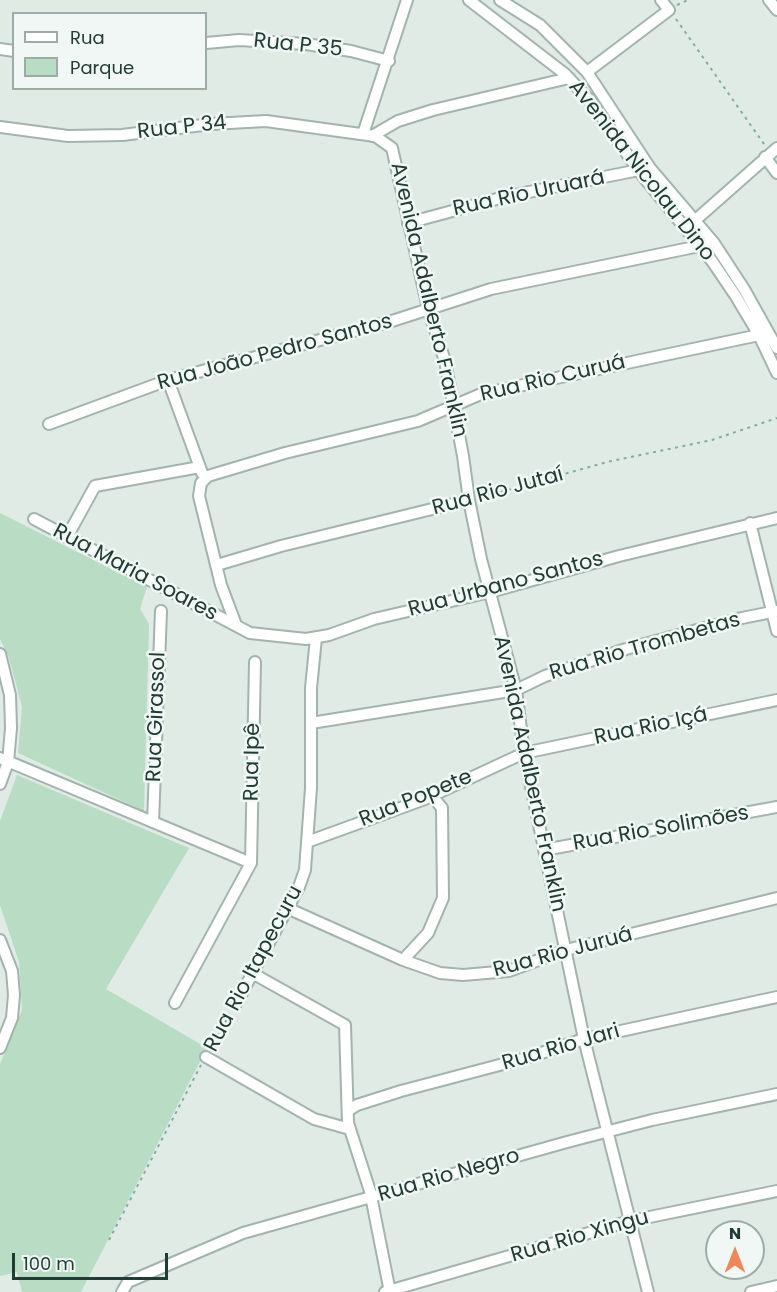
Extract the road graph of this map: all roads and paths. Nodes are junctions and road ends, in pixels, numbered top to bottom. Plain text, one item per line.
1 (407, 0) edge
2 (469, 0) edge
3 (500, 0) edge
4 (661, 0) edge
5 (769, 0) edge
6 (669, 10) junction
7 (777, 10) edge
8 (207, 43) edge
9 (389, 61) junction
10 (587, 72) junction
11 (569, 78) junction
12 (0, 128) edge
13 (368, 135) junction
14 (771, 152) edge
15 (650, 168) junction
16 (638, 170) junction
17 (777, 173) edge
18 (695, 221) junction
19 (408, 223) junction
20 (686, 228) junction
21 (714, 243) junction
22 (700, 246) junction
23 (428, 308) junction
24 (759, 335) junction
25 (777, 348) edge
26 (777, 373) edge
27 (168, 380) junction
28 (454, 405) junction
29 (777, 418) edge
30 (49, 424) dead end
31 (200, 467) junction
32 (208, 476) junction
33 (469, 500) junction
34 (777, 518) edge
35 (34, 519) dead end
36 (750, 523) junction
37 (67, 537) junction
38 (217, 565) junction
39 (490, 592) junction
40 (161, 611) dead end
41 (775, 612) edge
42 (237, 626) junction
43 (777, 631) edge
44 (316, 638) junction
45 (1, 657) edge
46 (255, 662) dead end
47 (516, 690) junction
48 (777, 700) edge
49 (311, 723) junction
50 (524, 753) junction
51 (4, 760) edge
52 (0, 784) edge
53 (432, 796) junction
54 (777, 807) edge
55 (153, 822) junction
56 (307, 842) junction
57 (544, 850) junction
58 (251, 863) junction
59 (777, 898) edge
60 (287, 908) junction
61 (0, 940) edge
62 (566, 950) junction
63 (3, 951) edge
64 (403, 960) junction
65 (252, 974) junction
66 (777, 997) edge
67 (175, 1003) dead end
68 (236, 1004) joint
69 (584, 1039) junction
70 (0, 1048) edge
71 (206, 1057) junction
72 (777, 1094) edge
73 (349, 1110) junction
74 (350, 1129) junction
75 (608, 1132) junction
76 (777, 1191) edge
77 (371, 1198) junction
78 (630, 1221) junction
79 (109, 1240) dead end
80 (777, 1286) edge
81 (388, 1291) edge
82 (122, 1292) edge
83 (648, 1292) edge
84 (751, 1292) edge

1 - 9 street
2 - 11 street, Avenida Nicolau Dino
3 - 10 street, Avenida Nicolau Dino
4 - 6 street
5 - 7 street
6 - 10 street
6 - 14 path
8 - 9 street, Rua P 35
9 - 13 street
10 - 15 street, Avenida Nicolau Dino
11 - 13 street
11 - 16 street, Avenida Nicolau Dino
12 - 13 street, Rua P 34
13 - 19 street, Avenida Adalberto Franklin
14 - 17 street
14 - 18 street
15 - 16 street, Rua Rio Uruará
15 - 18 street, Avenida Nicolau Dino
16 - 19 street, Rua Rio Uruará
16 - 20 street, Avenida Nicolau Dino
18 - 20 street
18 - 21 street, Avenida Nicolau Dino
19 - 23 street, Avenida Adalberto Franklin
20 - 22 street, Avenida Nicolau Dino
21 - 22 street, Rua João Pedro Santos
21 - 25 street, Avenida Nicolau Dino
22 - 23 street, Rua João Pedro Santos
22 - 24 street, Avenida Nicolau Dino
23 - 27 street, Rua João Pedro Santos
23 - 28 street, Avenida Adalberto Franklin
24 - 26 street, Avenida Nicolau Dino
24 - 28 street, Rua Rio Curuá
27 - 30 street, Rua João Pedro Santos
27 - 31 street
28 - 32 street, Rua Rio Curuá
28 - 33 street, Avenida Adalberto Franklin
29 - 33 path, Rua Rio Jutaí
31 - 32 street
31 - 37 street
32 - 38 street
33 - 38 street, Rua Rio Jutaí
33 - 39 street, Avenida Adalberto Franklin
34 - 36 street, Rua Urbano Santos
35 - 37 street, Rua Maria Soares
36 - 39 street, Rua Urbano Santos
36 - 41 street
37 - 42 street, Rua Maria Soares
38 - 42 street
39 - 44 street, Rua Urbano Santos
39 - 47 street, Avenida Adalberto Franklin
40 - 55 street, Rua Girassol
41 - 43 street
41 - 47 street, Rua Rio Trombetas
42 - 44 street, Rua Urbano Santos
44 - 49 street, Rua Rio Itapecuru
45 - 51 street
46 - 58 street, Rua Ipê
47 - 49 street, Rua Rio Trombetas
47 - 50 street, Avenida Adalberto Franklin
48 - 50 street, Rua Rio Içá
49 - 56 street, Rua Rio Itapecuru
50 - 53 street, Rua Popete
50 - 57 street, Avenida Adalberto Franklin
51 - 52 street
51 - 55 street
53 - 56 street, Rua Popete
53 - 64 street
54 - 57 street, Rua Rio Solimões
55 - 58 street
56 - 60 street, Rua Rio Itapecuru
57 - 62 street, Avenida Adalberto Franklin
58 - 67 street
59 - 62 street, Rua Rio Juruá
60 - 64 street, Rua Rio Juruá
60 - 65 street, Rua Rio Itapecuru
61 - 63 street
62 - 64 street, Rua Rio Juruá
62 - 69 street, Avenida Adalberto Franklin
63 - 70 street
65 - 68 street, Rua Rio Itapecuru
65 - 73 street
66 - 69 street, Rua Rio Jari
68 - 71 path, Rua Rio Itapecuru
69 - 73 street, Rua Rio Jari
69 - 75 street, Avenida Adalberto Franklin
71 - 74 street
71 - 79 path, Rua Rio Itapecuru
72 - 75 street, Rua Rio Negro
73 - 74 street
74 - 77 street
75 - 77 street, Rua Rio Negro
75 - 78 street, Avenida Adalberto Franklin
76 - 78 street, Rua Rio Xingu
77 - 81 street
77 - 82 street, Rua Rio Negro
78 - 81 street, Rua Rio Xingu
78 - 83 street, Avenida Adalberto Franklin
80 - 84 street

